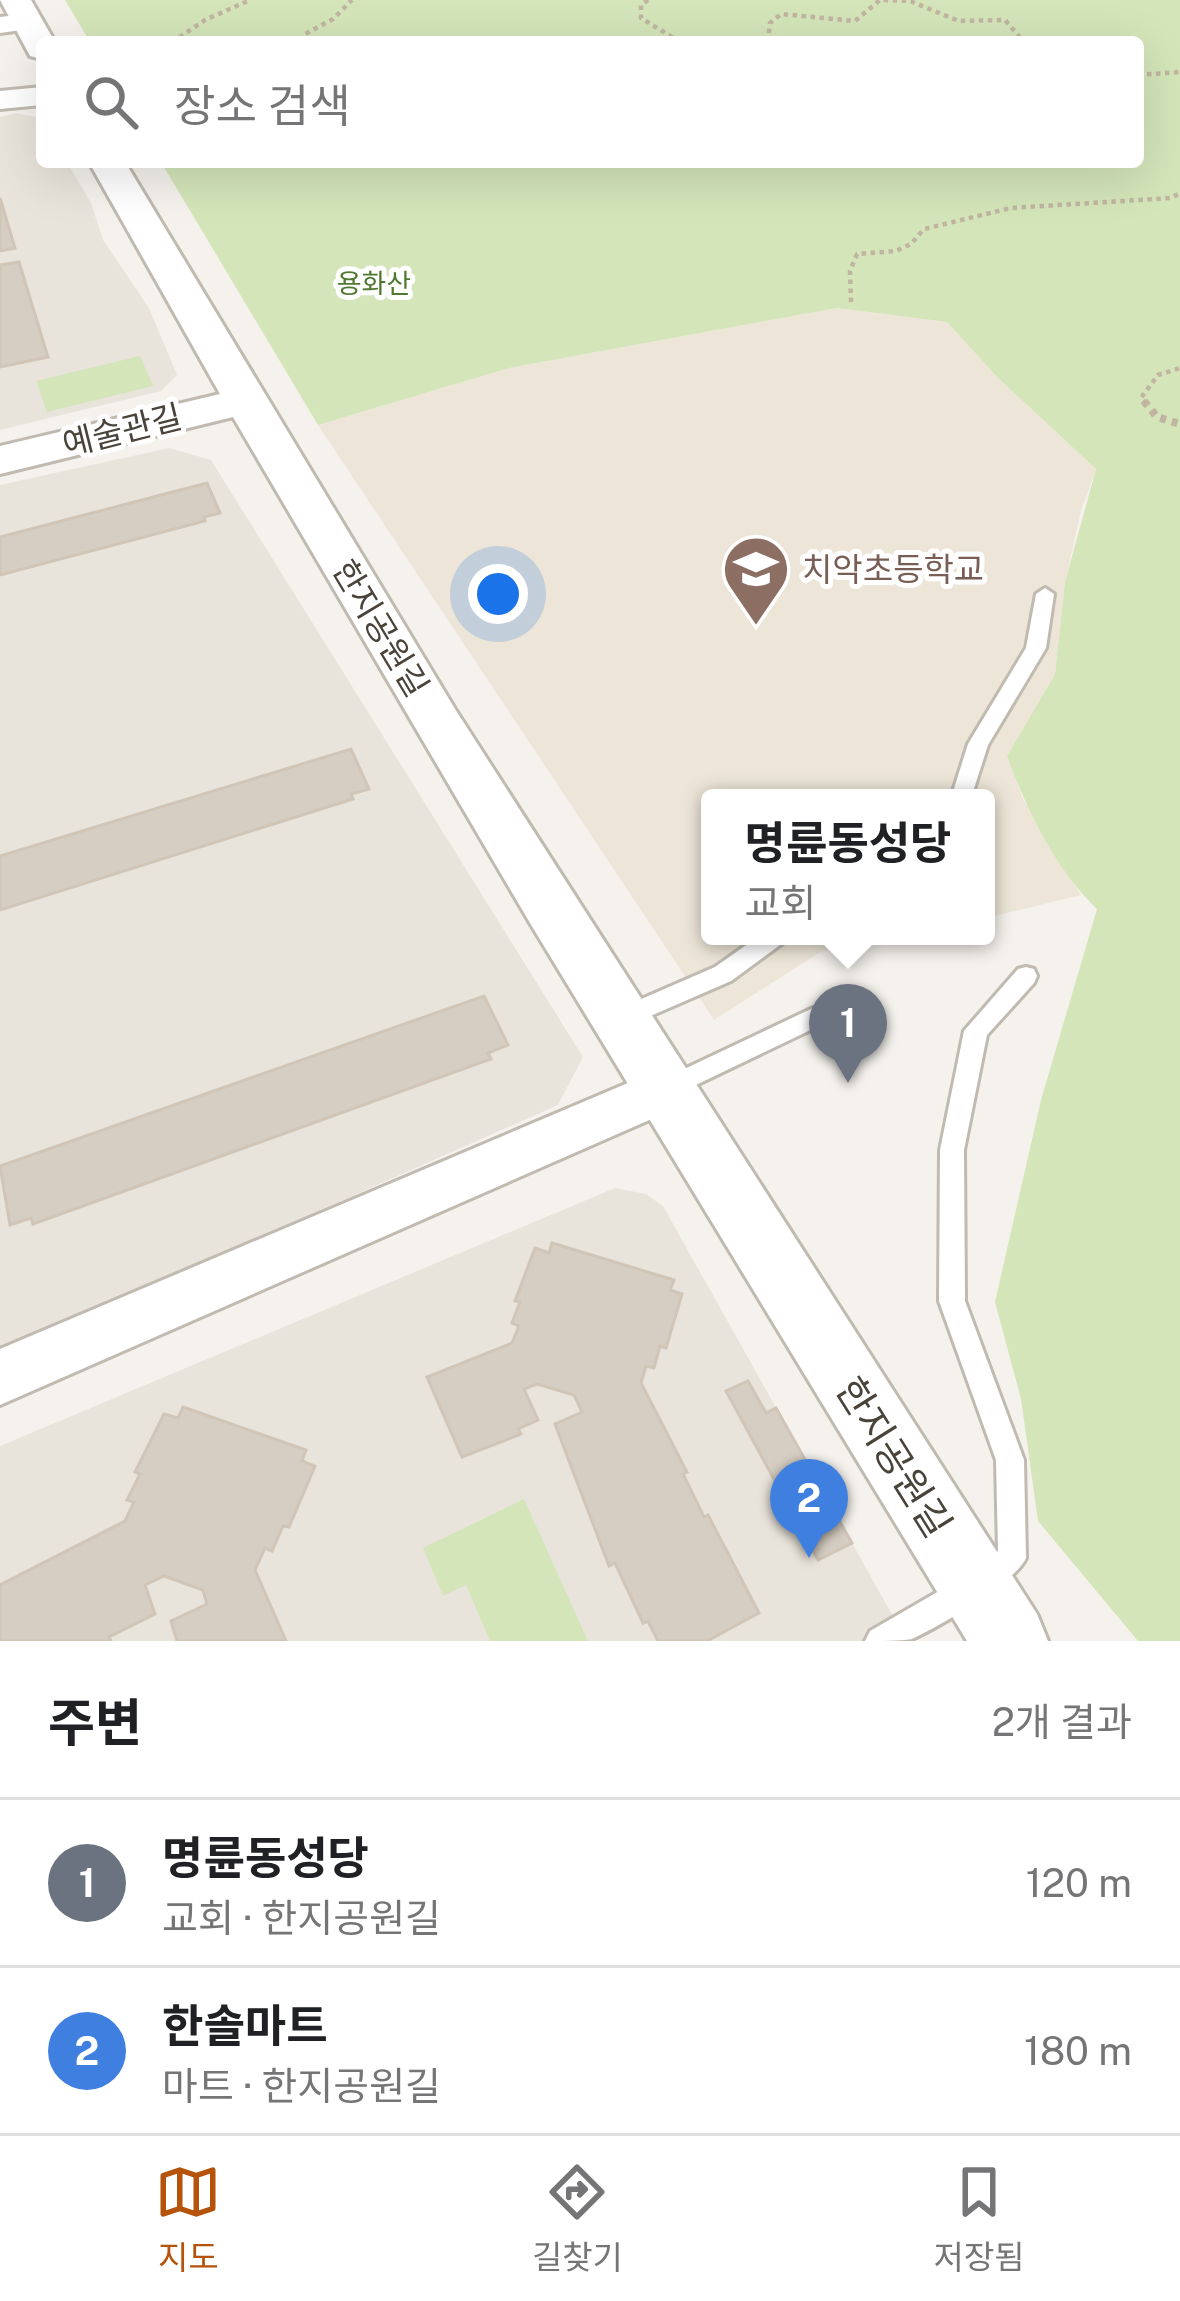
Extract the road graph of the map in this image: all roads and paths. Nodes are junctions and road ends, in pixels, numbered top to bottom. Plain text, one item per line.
1 (250, 0) edge
2 (352, 0) edge
3 (648, 0) edge
4 (181, 36) edge
5 (306, 36) edge
6 (670, 36) edge
7 (769, 36) edge
8 (1019, 36) edge
9 (1180, 72) edge
10 (1144, 75) edge
11 (36, 97) edge
12 (0, 100) edge
13 (110, 168) edge
14 (1180, 193) edge
15 (851, 302) dead end
16 (1180, 368) edge
17 (244, 401) junction
18 (1180, 424) edge
19 (0, 460) edge
20 (1045, 594) dead end
21 (965, 789) edge
22 (763, 945) edge
23 (1026, 976) dead end
24 (812, 1018) dead end
25 (618, 1020) junction
26 (661, 1091) junction
27 (0, 1377) edge
28 (993, 1614) edge
29 (880, 1641) edge

1 - 4 path
2 - 5 path
3 - 6 path
7 - 8 path
9 - 10 path
11 - 12 street
13 - 17 street, 한지공원길
14 - 15 path
16 - 18 path
17 - 19 street, 예술관길
17 - 25 street, 한지공원길
20 - 21 lane
22 - 25 lane
23 - 28 lane
24 - 26 lane
25 - 26 street, 한지공원길
26 - 27 street
26 - 28 street, 한지공원길
28 - 29 lane

